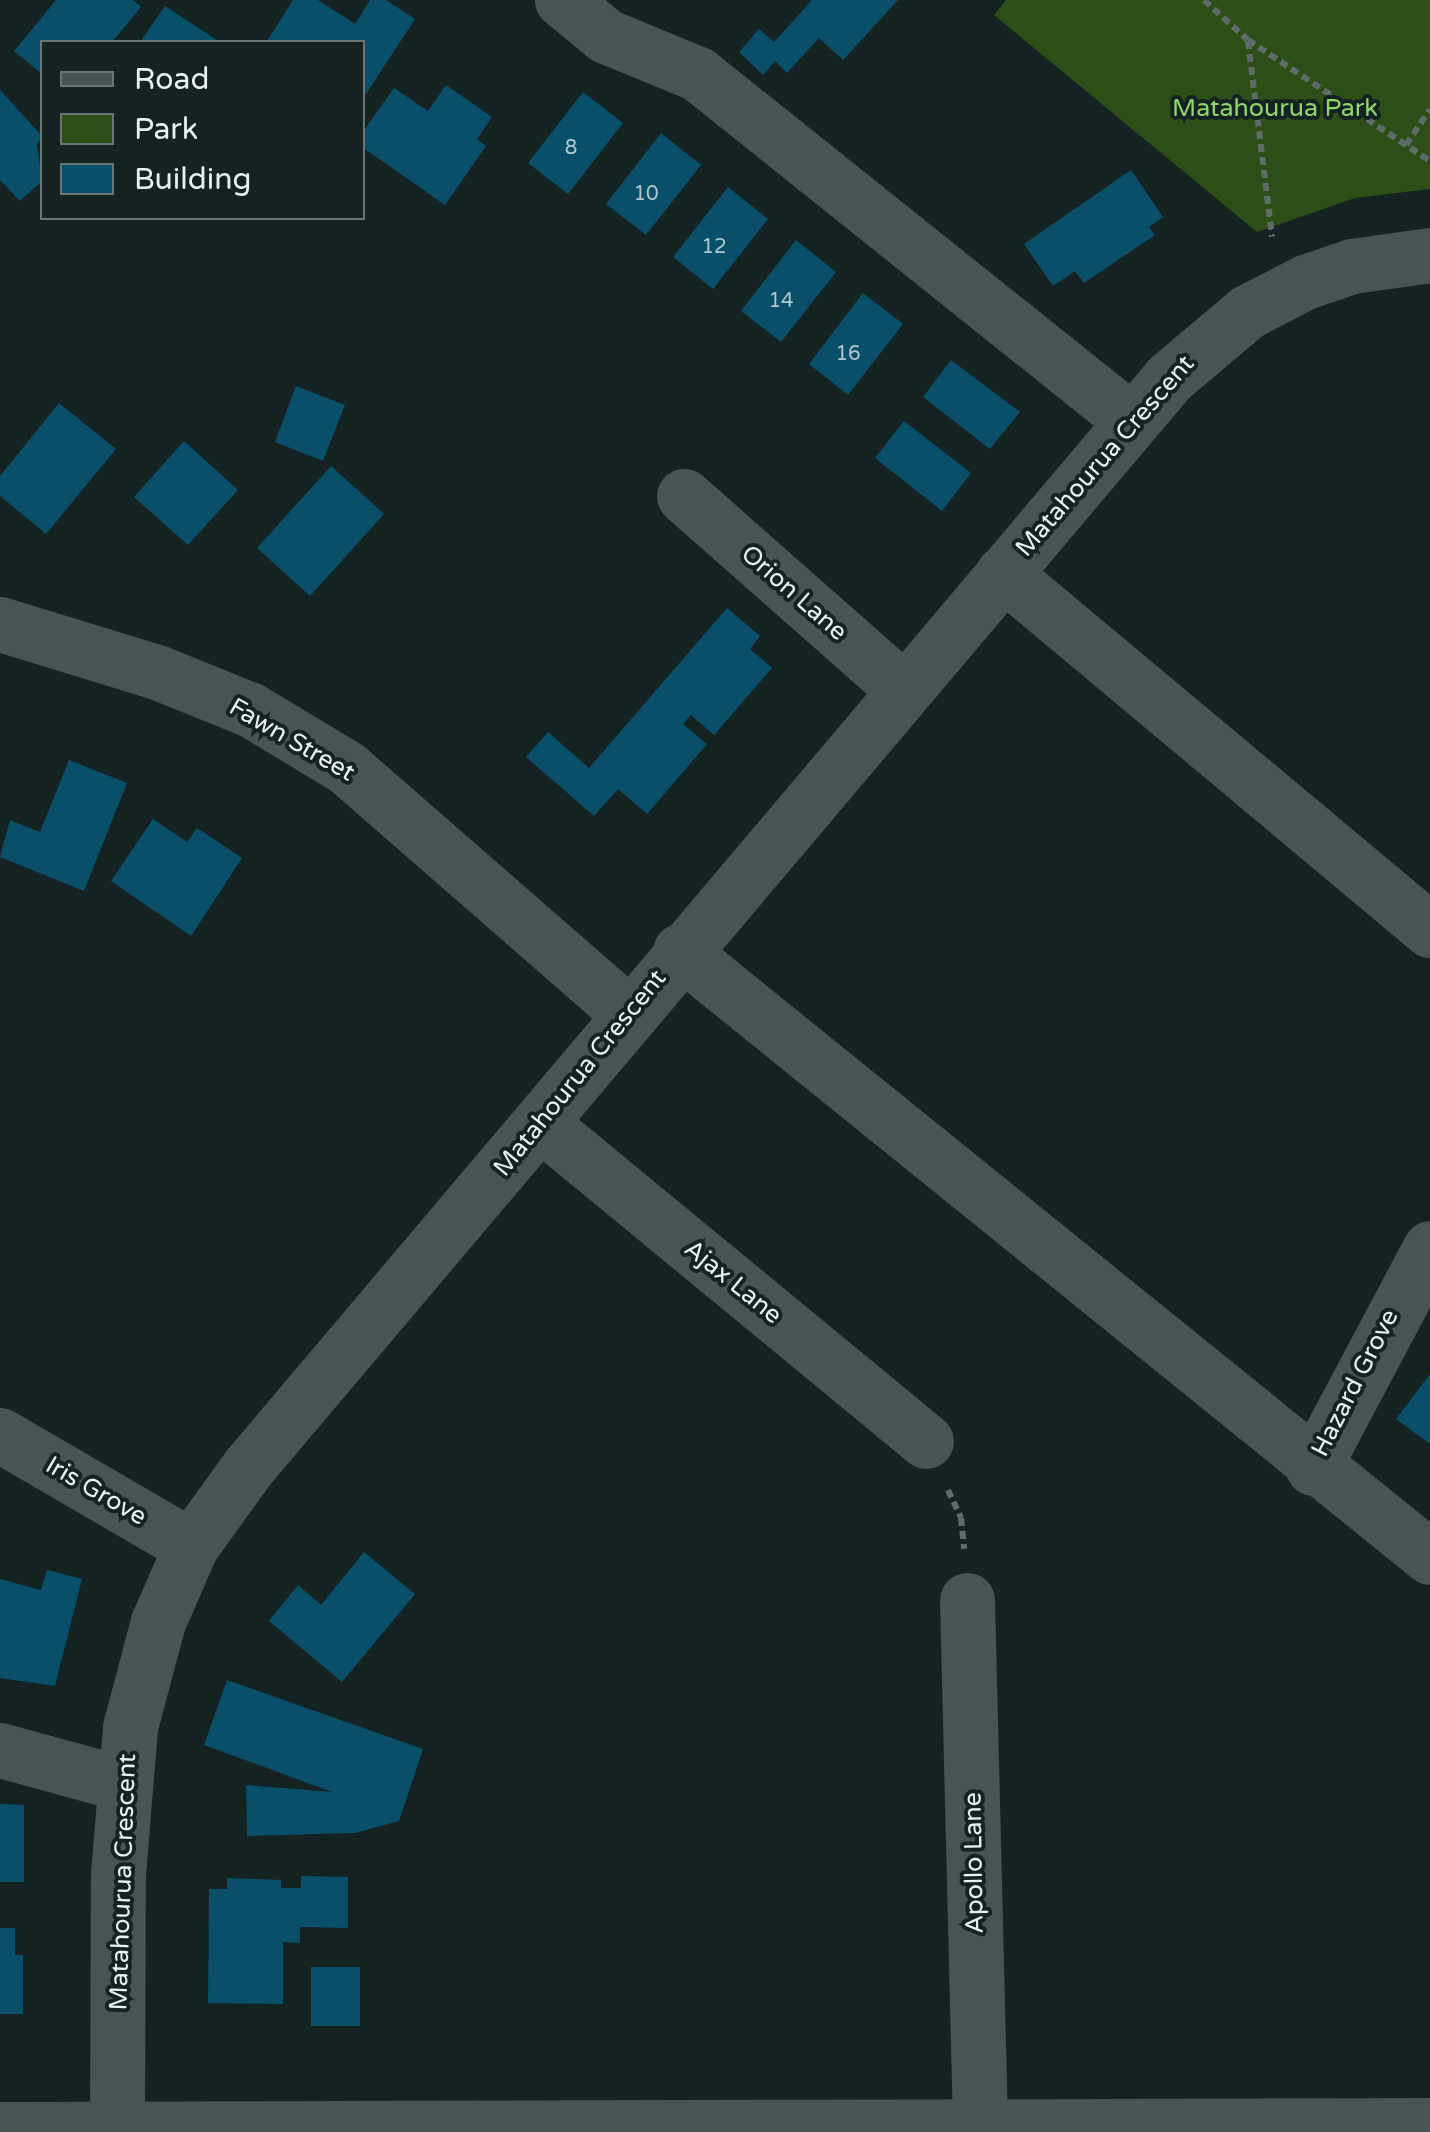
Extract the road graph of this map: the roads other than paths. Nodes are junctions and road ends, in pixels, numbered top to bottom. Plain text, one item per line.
1 (562, 0) edge
2 (1430, 255) edge
3 (1132, 421) junction
4 (684, 496) dead end
5 (1004, 573) junction
6 (0, 624) edge
7 (904, 690) junction
8 (1430, 930) edge
9 (680, 951) junction
10 (628, 1013) junction
11 (540, 1123) junction
12 (1430, 1248) edge
13 (0, 1435) edge
14 (926, 1440) road end
15 (1312, 1468) junction
16 (191, 1546) junction
17 (1430, 1557) edge
18 (967, 1600) road end
19 (0, 1750) edge
20 (124, 1784) junction
21 (1430, 2125) edge
22 (980, 2126) junction
23 (0, 2128) edge
24 (117, 2129) junction
25 (637, 2129) edge
26 (770, 2129) edge
27 (1187, 2130) edge

1 - 3 street
2 - 3 street, Matahourua Crescent
3 - 5 street, Matahourua Crescent
4 - 7 street, Orion Lane
5 - 7 street, Matahourua Crescent
5 - 8 street
6 - 10 street, Fawn Street
7 - 9 street, Matahourua Crescent
9 - 10 street, Matahourua Crescent
9 - 15 street
10 - 11 street, Matahourua Crescent
11 - 14 street, Ajax Lane
11 - 16 street, Matahourua Crescent
12 - 15 street, Hazard Grove
13 - 16 street, Iris Grove
15 - 17 street
16 - 20 street, Matahourua Crescent
18 - 22 street, Apollo Lane
19 - 20 street
20 - 24 street, Matahourua Crescent
21 - 27 street
22 - 26 street
22 - 27 street
23 - 24 street
24 - 25 street
25 - 26 street

